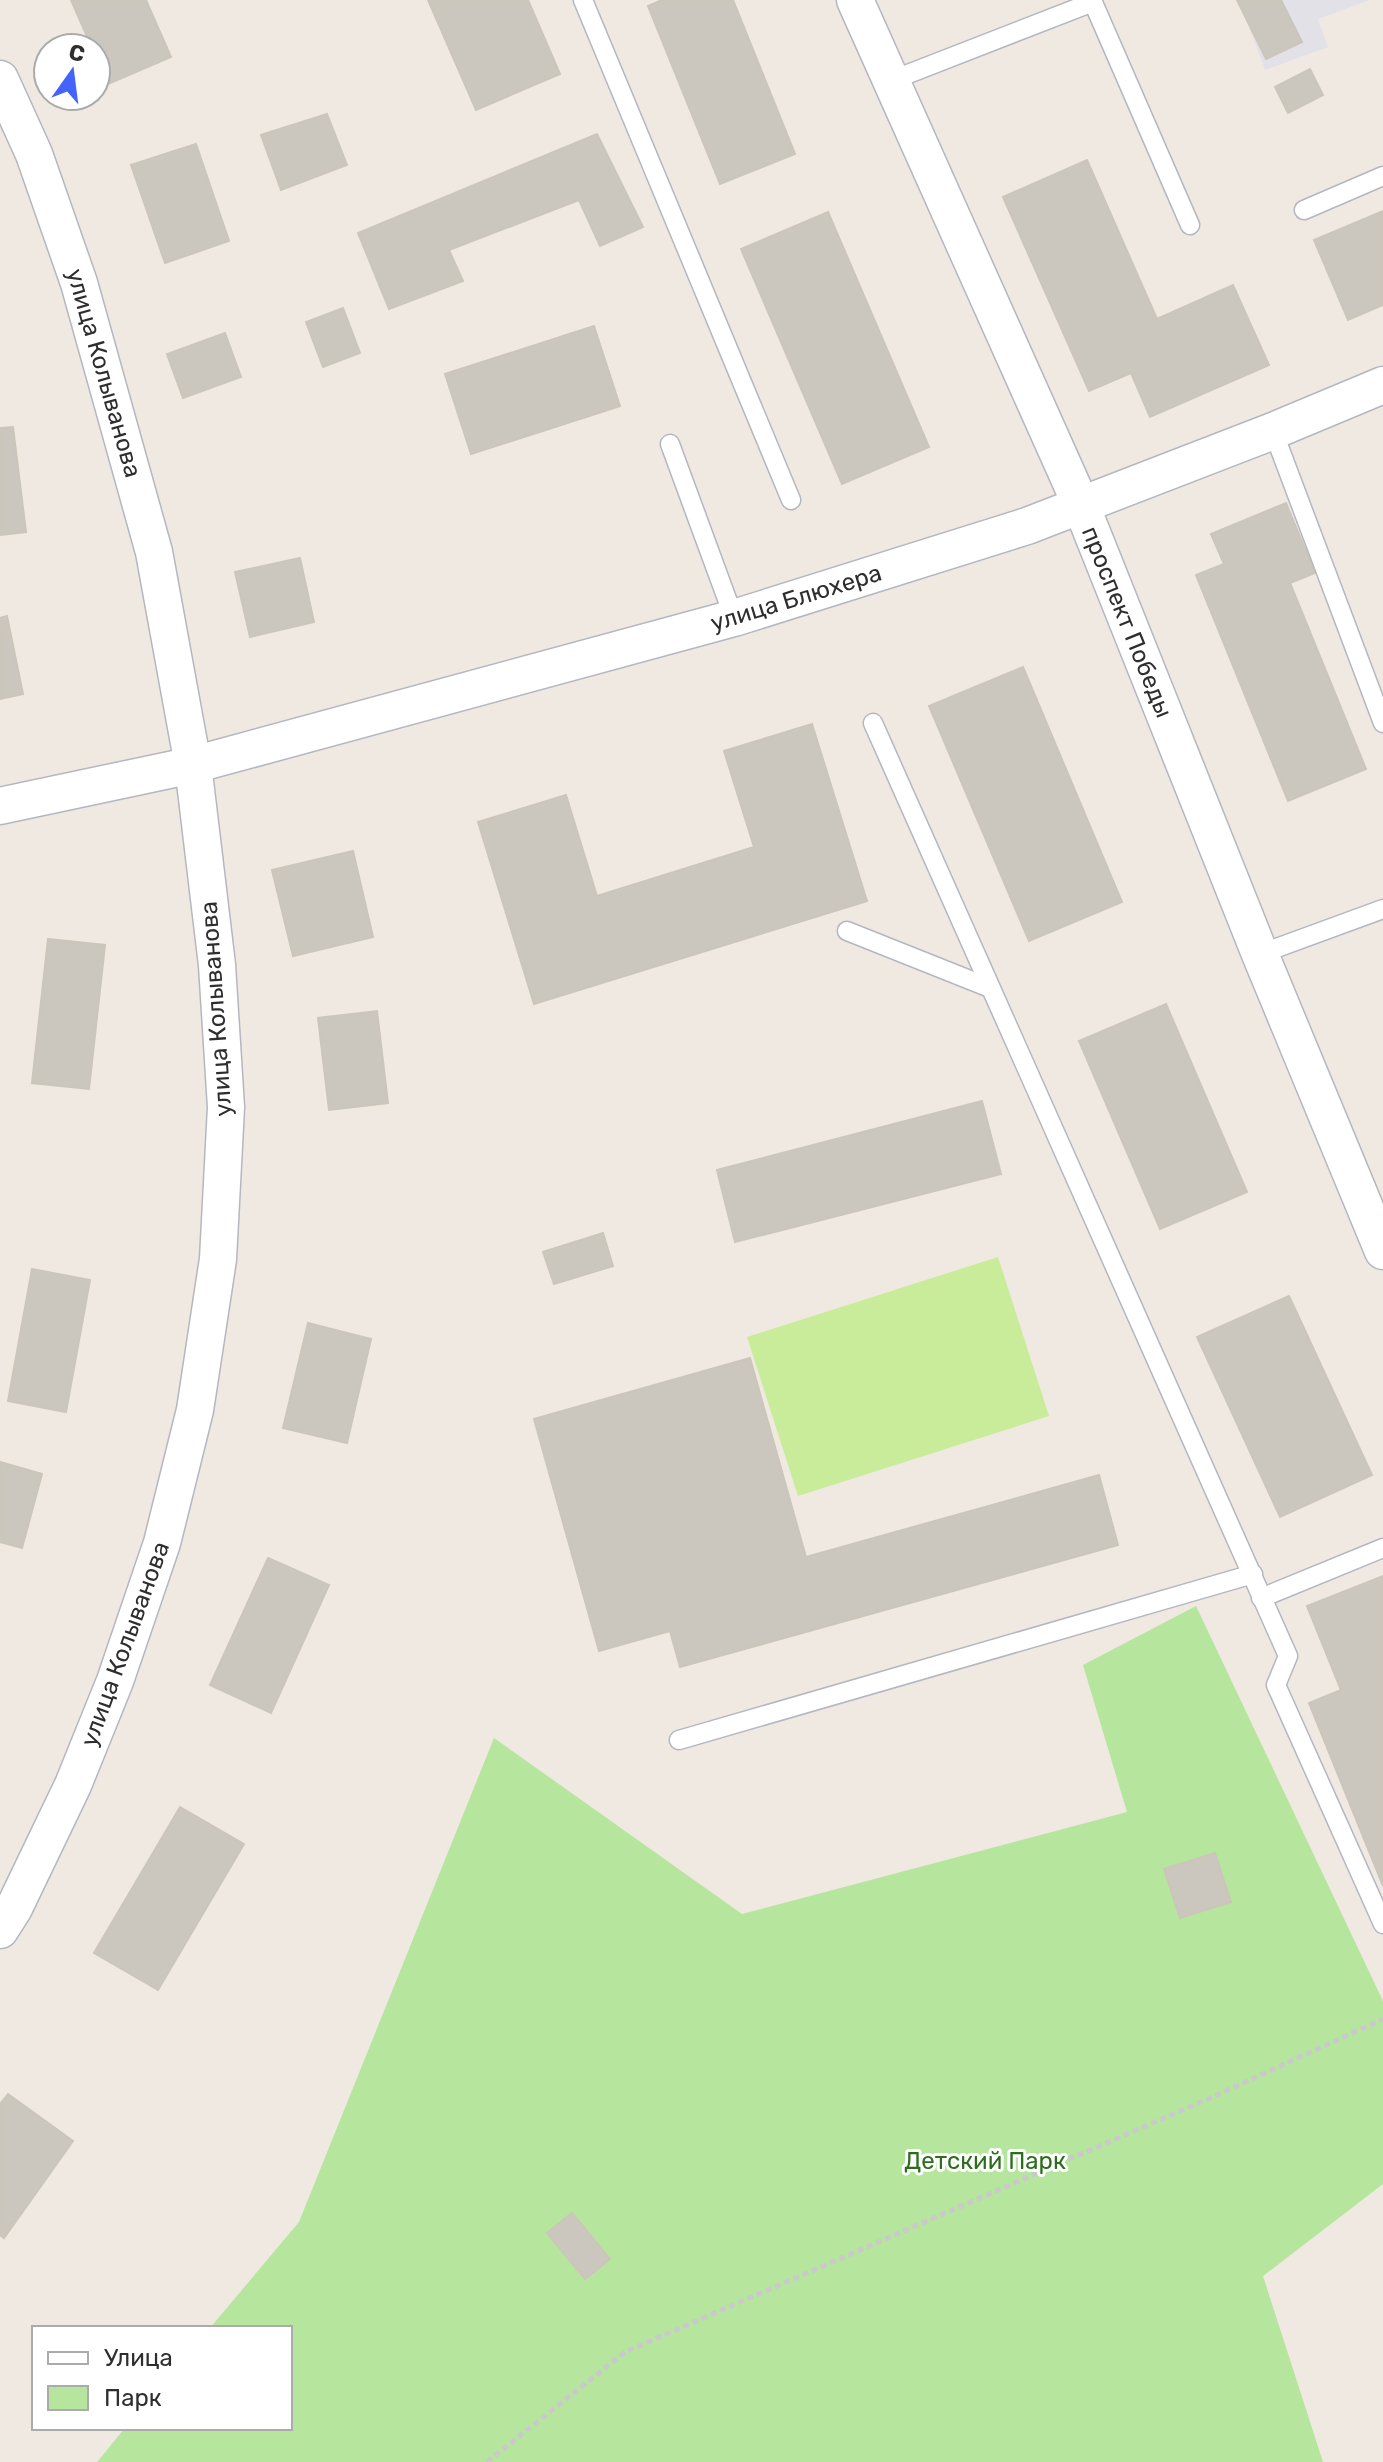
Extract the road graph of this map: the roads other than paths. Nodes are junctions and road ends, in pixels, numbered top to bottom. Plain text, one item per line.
1 (583, 0) edge
2 (855, 0) edge
3 (1092, 1) edge
4 (0, 79) edge
5 (890, 81) junction
6 (1383, 176) edge
7 (1304, 210) dead end
8 (1190, 225) dead end
9 (1383, 385) edge
10 (1273, 431) junction
11 (670, 444) dead end
12 (791, 500) dead end
13 (1081, 505) junction
14 (734, 618) junction
15 (873, 723) dead end
16 (1383, 723) edge
17 (193, 765) junction
18 (0, 806) edge
19 (1383, 909) edge
20 (847, 931) dead end
21 (1260, 954) junction
22 (990, 988) junction
23 (1383, 1251) edge
24 (1383, 1548) edge
25 (1253, 1574) junction
26 (1261, 1598) junction
27 (679, 1740) dead end
28 (1383, 1924) edge
29 (0, 1930) edge

1 - 12 lane
2 - 5 street, проспект Победы
3 - 5 lane
3 - 8 lane
4 - 17 street, улица Колыванова
5 - 13 street, проспект Победы
6 - 7 lane
9 - 10 street, улица Блюхера
10 - 13 street, улица Блюхера
10 - 16 lane
11 - 14 lane
13 - 14 street, улица Блюхера
13 - 21 street, проспект Победы
14 - 17 street, улица Блюхера
15 - 22 lane
17 - 18 street, улица Блюхера
17 - 29 street, улица Колыванова
19 - 21 lane
20 - 22 lane
21 - 23 street, проспект Победы
22 - 25 lane
24 - 26 lane
25 - 26 lane
25 - 27 lane
26 - 28 lane

